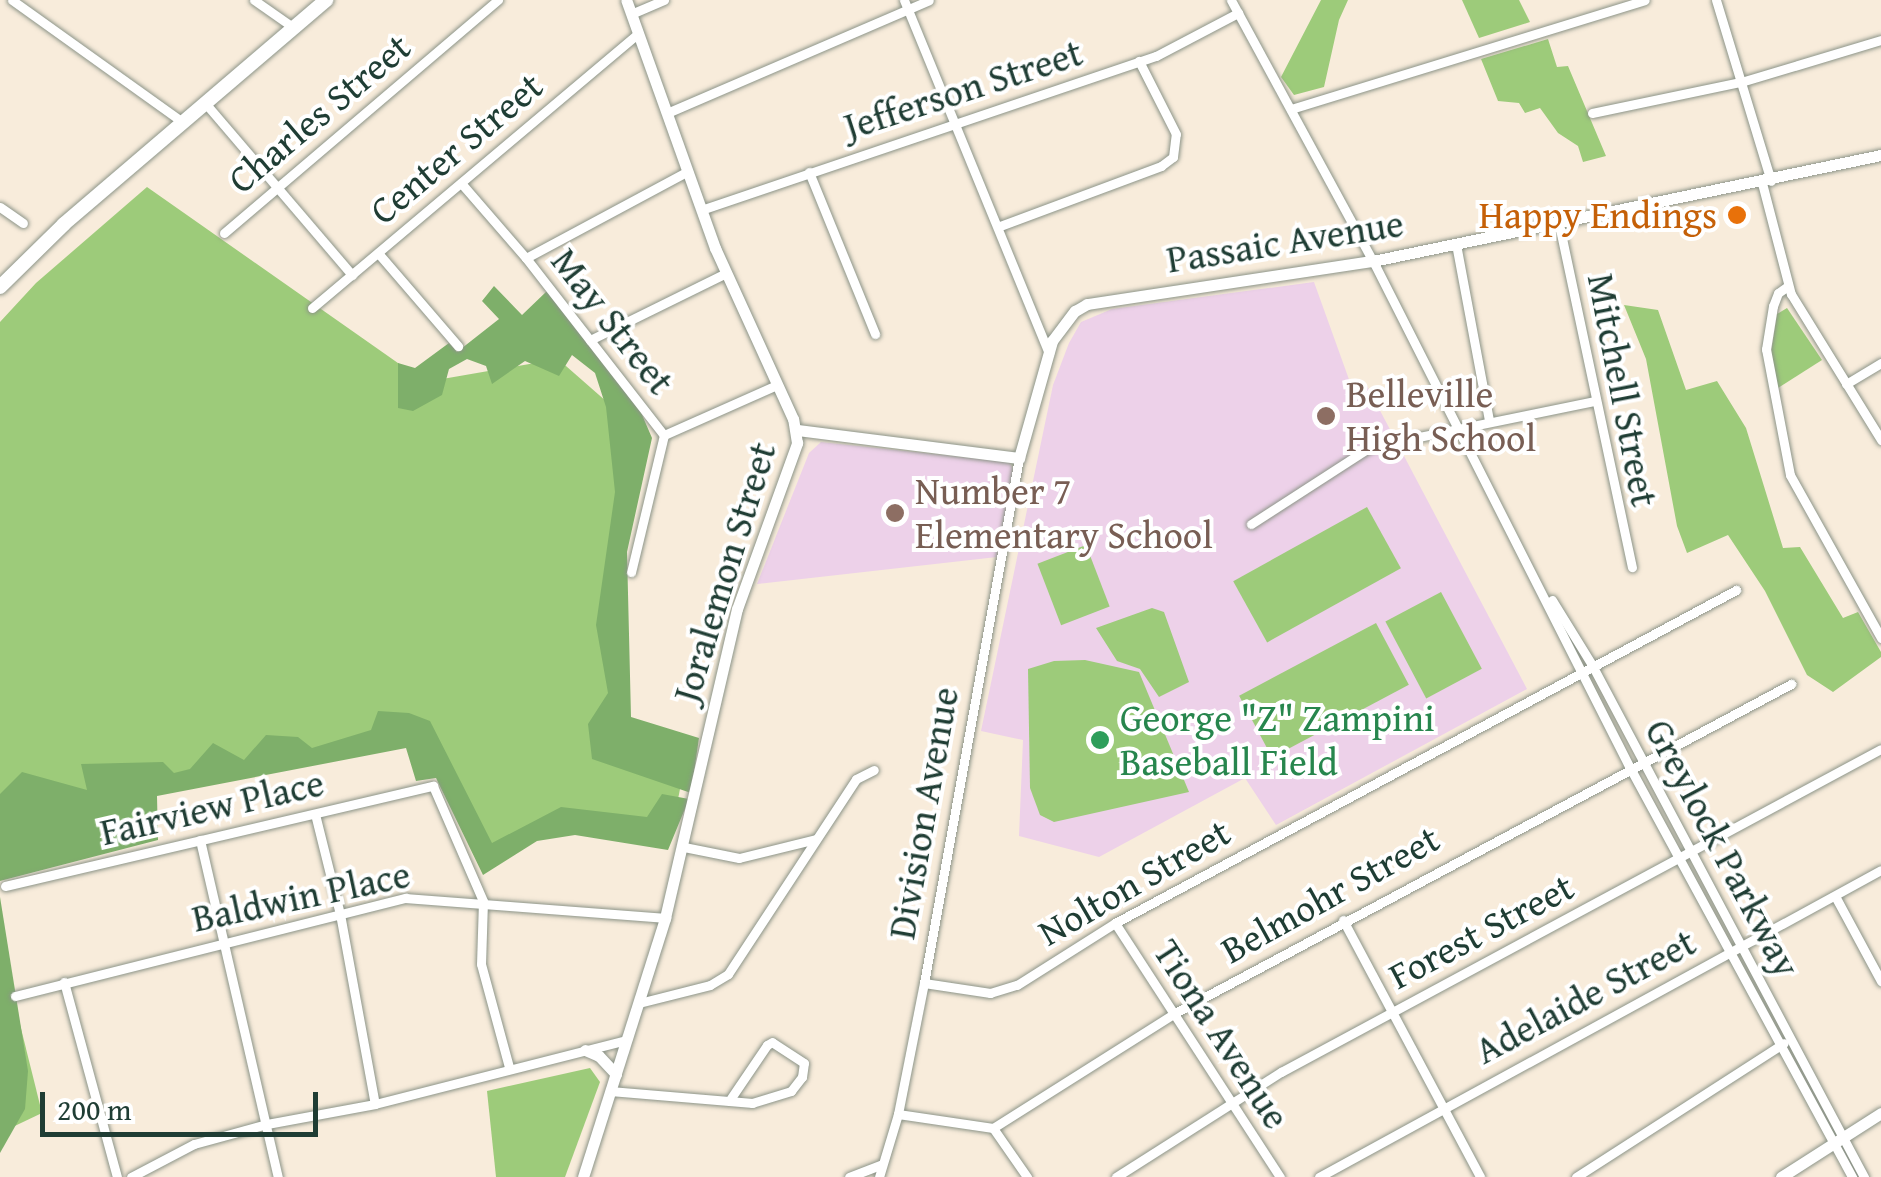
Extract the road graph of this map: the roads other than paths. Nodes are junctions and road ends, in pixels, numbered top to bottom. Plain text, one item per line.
1 (12, 0) edge
2 (254, 0) edge
3 (326, 0) edge
4 (498, 0) edge
5 (626, 0) edge
6 (664, 0) edge
7 (929, 0) edge
8 (1231, 0) edge
9 (1645, 0) edge
10 (1716, 0) edge
11 (906, 5) edge
12 (631, 14) junction
13 (1238, 14) junction
14 (294, 28) junction
15 (638, 33) junction
16 (1881, 40) edge
17 (1139, 62) junction
18 (1741, 82) junction
19 (206, 104) junction
20 (1290, 109) junction
21 (667, 112) junction
22 (1592, 113) dead end
23 (955, 122) junction
24 (184, 123) junction
25 (1881, 156) edge
26 (688, 171) junction
27 (809, 172) junction
28 (1766, 182) junction
29 (461, 183) junction
30 (277, 187) junction
31 (0, 207) edge
32 (701, 210) junction
33 (24, 224) dead end
34 (1559, 224) junction
35 (1000, 226) junction
36 (224, 233) dead end
37 (1456, 244) junction
38 (378, 252) junction
39 (526, 258) junction
40 (1373, 261) junction
41 (726, 273) junction
42 (352, 275) junction
43 (3, 277) edge
44 (1788, 286) junction
45 (312, 308) dead end
46 (875, 334) dead end
47 (590, 340) junction
48 (458, 346) dead end
49 (1049, 353) junction
50 (1881, 363) edge
51 (1846, 384) junction
52 (777, 385) junction
53 (1594, 401) junction
54 (1489, 420) junction
55 (1456, 428) junction
56 (797, 430) junction
57 (664, 435) junction
58 (1881, 440) edge
59 (1019, 458) junction
60 (1251, 524) dead end
61 (1522, 550) junction
62 (1632, 567) dead end
63 (630, 572) dead end
64 (1736, 590) dead end
65 (1881, 638) edge
66 (1592, 665) junction
67 (1580, 671) junction
68 (1790, 684) dead end
69 (1881, 749) edge
70 (1642, 760) junction
71 (1629, 766) junction
72 (874, 770) dead end
73 (316, 814) junction
74 (816, 839) junction
75 (200, 840) junction
76 (684, 847) junction
77 (1692, 853) junction
78 (1680, 860) junction
79 (1881, 870) edge
80 (5, 886) dead end
81 (1836, 896) junction
82 (483, 901) junction
83 (340, 914) junction
84 (665, 918) junction
85 (1343, 920) junction
86 (1115, 923) junction
87 (224, 942) junction
88 (1741, 946) junction
89 (1730, 952) junction
90 (1881, 981) edge
91 (64, 982) junction
92 (924, 982) junction
93 (15, 996) dead end
94 (639, 1003) junction
95 (1173, 1014) junction
96 (1390, 1014) junction
97 (1791, 1039) junction
98 (627, 1040) junction
99 (1780, 1046) junction
100 (585, 1050) junction
101 (508, 1067) junction
102 (616, 1074) junction
103 (610, 1092) junction
104 (732, 1098) junction
105 (375, 1104) junction
106 (1232, 1104) junction
107 (1441, 1108) junction
108 (1881, 1113) edge
109 (898, 1114) junction
110 (267, 1124) junction
111 (993, 1128) junction
112 (1838, 1140) junction
113 (881, 1165) junction
114 (117, 1177) edge
115 (131, 1177) edge
116 (278, 1177) edge
117 (582, 1177) edge
118 (849, 1177) edge
119 (879, 1177) edge
120 (1026, 1177) edge
121 (1116, 1177) edge
122 (1280, 1177) edge
123 (1319, 1177) edge
124 (1480, 1177) edge
125 (1576, 1177) edge
126 (1781, 1177) edge
127 (1852, 1177) edge
128 (1864, 1177) edge

1 - 24 street
2 - 14 street
3 - 14 main road
4 - 30 street, Charles Street
5 - 12 street, Joralemon Street
6 - 12 street
7 - 11 street
8 - 13 street, Greylock Parkway
9 - 20 street
10 - 18 street
11 - 21 street
11 - 23 street
12 - 15 street, Joralemon Street
13 - 17 street, Jefferson Street
13 - 20 street, Greylock Parkway
14 - 19 main road
15 - 21 street, Joralemon Street
15 - 29 street, Center Street
16 - 18 street
17 - 23 street, Jefferson Street
17 - 35 street
18 - 22 street
18 - 28 street
19 - 24 main road
19 - 30 street
20 - 40 street, Greylock Parkway
21 - 26 street, Joralemon Street
23 - 27 street, Jefferson Street
23 - 35 street
24 - 43 main road
25 - 28 street, Passaic Avenue
26 - 32 street, Joralemon Street
26 - 39 street
27 - 32 street, Jefferson Street
27 - 46 street
28 - 34 street, Passaic Avenue
28 - 44 street
29 - 38 street, Center Street
29 - 39 street, May Street
30 - 36 street, Charles Street
30 - 42 street
31 - 33 street
32 - 41 street, Joralemon Street
34 - 37 street, Passaic Avenue
34 - 53 street, Mitchell Street
35 - 49 street
37 - 40 street, Passaic Avenue
37 - 54 street
38 - 42 street, Center Street
38 - 48 street
39 - 47 street, May Street
40 - 49 street, Passaic Avenue
40 - 55 street, Greylock Parkway
41 - 47 street
41 - 52 street, Joralemon Street
42 - 45 street, Center Street
44 - 51 street
44 - 65 street
47 - 57 street, May Street
49 - 59 street, Passaic Avenue
50 - 51 street
51 - 58 street
52 - 56 street, Joralemon Street
52 - 57 street
53 - 54 street
53 - 62 street, Mitchell Street
54 - 55 street
55 - 60 street
55 - 61 street, Greylock Parkway
56 - 59 street
56 - 76 street, Joralemon Street
57 - 63 street, May Street
59 - 92 street, Division Avenue
61 - 66 street, Greylock Parkway
61 - 67 street, Greylock Parkway
64 - 66 street, Nolton Street
66 - 67 street, Nolton Street
66 - 70 street, Greylock Parkway
67 - 71 street, Greylock Parkway
67 - 86 street, Nolton Street
68 - 70 street, Belmohr Street
69 - 77 street, Forest Street
70 - 71 street, Belmohr Street
70 - 77 street, Greylock Parkway
71 - 78 street, Greylock Parkway
71 - 85 street, Belmohr Street
72 - 74 street
73 - 75 street, Fairview Place
73 - 82 street, Fairview Place
73 - 83 street
74 - 76 street
74 - 94 street
75 - 80 street, Fairview Place
75 - 87 street
76 - 84 street, Joralemon Street
77 - 78 street, Forest Street
77 - 88 street, Greylock Parkway
78 - 89 street, Greylock Parkway
78 - 96 street, Forest Street
79 - 81 street, Adelaide Street
81 - 88 street, Adelaide Street
81 - 90 street
82 - 83 street, Baldwin Place
82 - 84 street, Baldwin Place
82 - 101 street
83 - 87 street, Baldwin Place
83 - 105 street
84 - 94 street, Joralemon Street
85 - 95 street, Belmohr Street
85 - 96 street
86 - 92 street, Nolton Street
86 - 95 street, Tiona Avenue
87 - 91 street, Baldwin Place
87 - 110 street
88 - 89 street, Adelaide Street
88 - 97 street, Greylock Parkway
89 - 99 street, Greylock Parkway
89 - 107 street, Adelaide Street
91 - 93 street, Baldwin Place
91 - 114 street
92 - 109 street, Division Avenue
94 - 98 street, Joralemon Street
95 - 106 street, Tiona Avenue
95 - 111 street, Belmohr Street
96 - 106 street, Forest Street
96 - 107 street
97 - 99 street
97 - 112 street, Greylock Parkway
98 - 100 street
98 - 102 street, Joralemon Street
99 - 112 street, Greylock Parkway
99 - 125 street
100 - 101 street
100 - 102 street
101 - 105 street
102 - 103 street, Joralemon Street
103 - 104 street
103 - 117 street, Joralemon Street
104 - 104 street
105 - 110 street
106 - 121 street, Forest Street
106 - 122 street, Tiona Avenue
107 - 123 street, Adelaide Street
107 - 124 street
108 - 112 street
109 - 111 street
109 - 113 street, Division Avenue
110 - 115 street
110 - 116 street
111 - 120 street
112 - 126 street
112 - 127 street, Greylock Parkway
112 - 128 street, Greylock Parkway
113 - 118 street
113 - 119 street, Division Avenue

